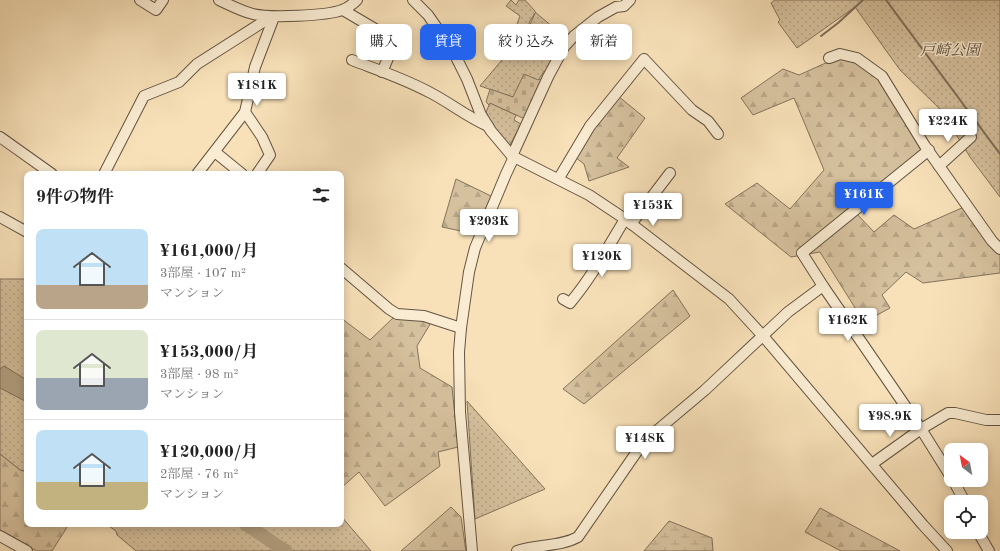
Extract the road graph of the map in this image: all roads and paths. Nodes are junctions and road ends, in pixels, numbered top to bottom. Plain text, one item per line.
1 (140, 0) edge
2 (163, 0) edge
3 (219, 0) edge
4 (357, 0) edge
5 (413, 0) edge
6 (630, 0) edge
7 (613, 4) edge
8 (343, 10) junction
9 (269, 16) junction
10 (829, 58) dead end
11 (352, 60) dead end
12 (382, 72) junction
13 (244, 112) junction
14 (488, 126) junction
15 (718, 134) dead end
16 (0, 137) edge
17 (972, 137) dead end
18 (929, 150) junction
19 (215, 152) junction
20 (513, 156) junction
21 (939, 166) junction
22 (48, 171) edge
23 (106, 171) edge
24 (199, 171) edge
25 (238, 171) edge
26 (259, 171) edge
27 (670, 173) dead end
28 (559, 178) junction
29 (0, 217) edge
30 (628, 221) junction
31 (24, 230) edge
32 (1000, 249) edge
33 (344, 271) edge
34 (823, 286) junction
35 (563, 299) dead end
36 (461, 328) junction
37 (763, 336) junction
38 (1000, 420) edge
39 (921, 429) junction
40 (872, 464) junction
41 (944, 466) edge
42 (0, 536) edge
43 (982, 539) edge
44 (27, 551) edge
45 (472, 551) edge
46 (517, 551) edge
47 (947, 551) edge
48 (989, 551) edge

1 - 2 street
3 - 9 street
4 - 8 street
5 - 14 street
6 - 7 street
7 - 20 street
8 - 9 street
8 - 12 street
9 - 13 street
9 - 23 street
10 - 18 street
11 - 12 street
12 - 14 street
13 - 19 street
13 - 26 street
14 - 20 street
15 - 28 street
16 - 22 street
17 - 21 street
18 - 21 street
18 - 34 street
19 - 24 street
19 - 25 street
20 - 28 street
20 - 36 street
21 - 32 street
27 - 30 street
28 - 30 street
29 - 31 street
30 - 35 street
30 - 37 street
33 - 36 street
34 - 37 street
34 - 39 street
36 - 45 street
37 - 40 street
37 - 46 street
38 - 39 street
39 - 40 street
39 - 41 street
40 - 47 street
42 - 44 street
43 - 48 street

